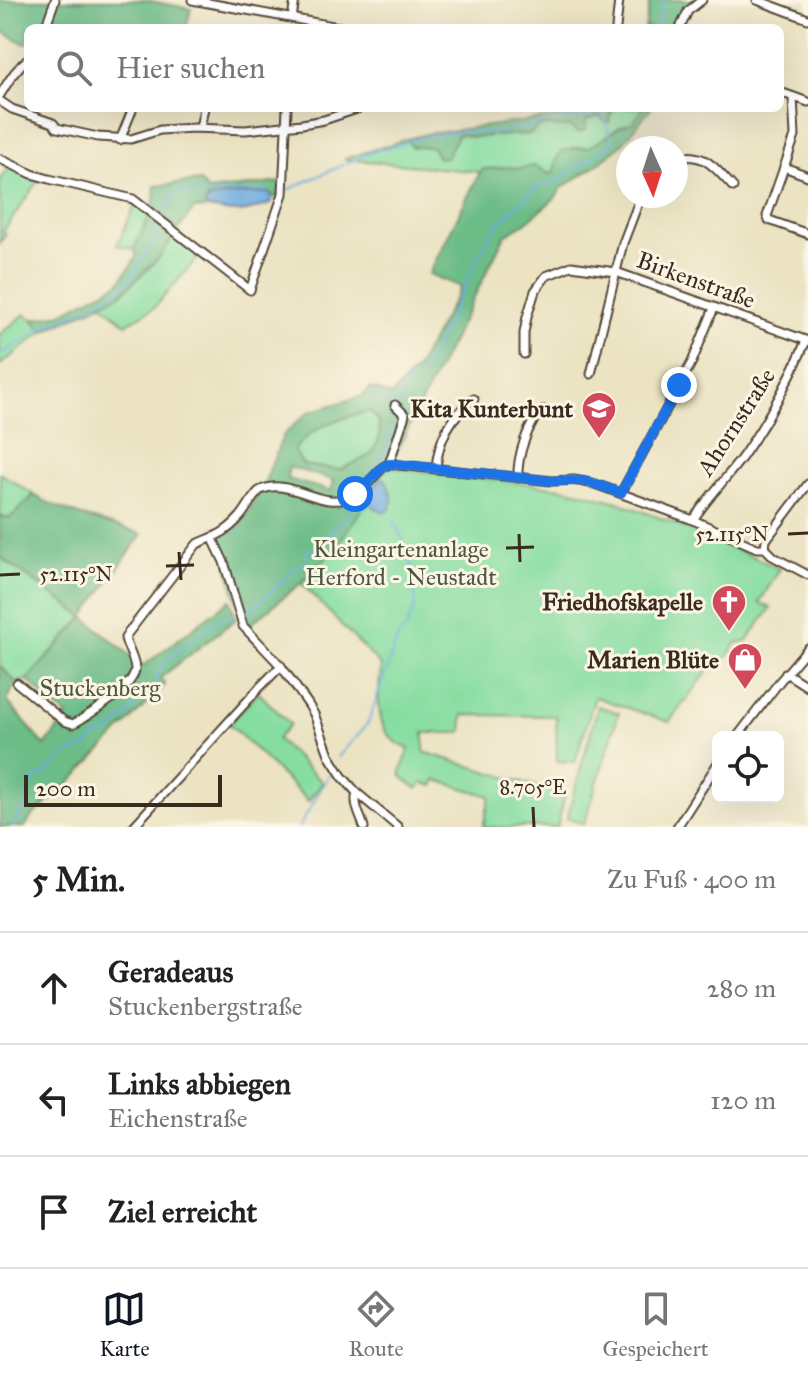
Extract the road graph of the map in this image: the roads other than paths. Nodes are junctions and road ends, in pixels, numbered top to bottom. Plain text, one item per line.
1 (55, 0) edge
2 (192, 0) edge
3 (295, 0) edge
4 (619, 0) edge
5 (702, 0) edge
6 (757, 0) edge
7 (808, 19) edge
8 (295, 22) edge
9 (46, 24) edge
10 (616, 24) edge
11 (682, 24) edge
12 (24, 62) edge
13 (784, 94) edge
14 (0, 95) edge
15 (793, 97) junction
16 (0, 101) edge
17 (808, 102) edge
18 (131, 112) edge
19 (203, 112) edge
20 (287, 112) edge
21 (348, 112) edge
22 (286, 126) junction
23 (200, 128) junction
24 (120, 140) junction
25 (688, 157) edge
26 (0, 159) edge
27 (784, 167) junction
28 (808, 176) edge
29 (733, 187) dead end
30 (636, 208) edge
31 (808, 234) edge
32 (616, 272) junction
33 (714, 308) junction
34 (807, 341) edge
35 (524, 354) dead end
36 (591, 374) dead end
37 (474, 399) dead end
38 (395, 405) dead end
39 (544, 410) dead end
40 (389, 464) junction
41 (436, 469) junction
42 (518, 478) junction
43 (808, 484) edge
44 (621, 493) junction
45 (693, 520) junction
46 (213, 539) junction
47 (765, 548) junction
48 (808, 575) edge
49 (808, 648) edge
50 (281, 666) junction
51 (786, 673) junction
52 (17, 683) dead end
53 (808, 687) edge
54 (742, 731) edge
55 (712, 772) edge
56 (357, 793) junction
57 (133, 827) edge
58 (364, 827) edge
59 (398, 827) edge
60 (677, 827) edge

1 - 9 street
2 - 8 street
3 - 8 street
4 - 10 street
5 - 11 street
6 - 7 street
12 - 14 street
13 - 15 street
15 - 17 street
15 - 27 street
16 - 24 street
18 - 24 street
19 - 23 street
20 - 22 street
21 - 22 street
22 - 23 street
22 - 26 street
23 - 24 street
25 - 29 street
27 - 28 street
27 - 31 street
30 - 32 street
32 - 33 street, Birkenstraße
32 - 35 street, Birkenstraße
32 - 36 street, Birkenstraße
33 - 34 street, Birkenstraße
33 - 44 street
34 - 45 street, Ahornstraße
37 - 41 street
38 - 40 street
39 - 42 street
40 - 41 street
40 - 46 street
41 - 42 street
42 - 44 street
43 - 47 street
44 - 45 street
45 - 47 street
46 - 50 street
46 - 52 street
47 - 48 street
49 - 51 street
50 - 56 street
50 - 57 street
51 - 53 street
51 - 54 street
55 - 60 street
56 - 58 street
56 - 59 street

